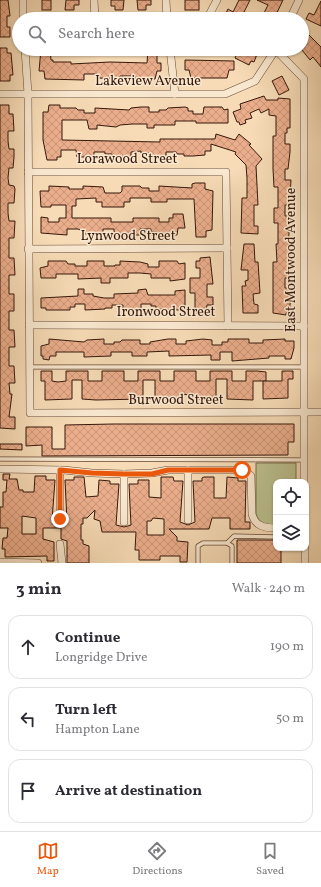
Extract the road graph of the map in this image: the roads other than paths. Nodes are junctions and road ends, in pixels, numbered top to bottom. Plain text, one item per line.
1 (23, 0) edge
2 (94, 0) edge
3 (166, 0) edge
4 (217, 0) edge
5 (299, 0) edge
6 (23, 12) edge
7 (95, 12) edge
8 (167, 12) edge
9 (211, 12) edge
10 (293, 12) edge
11 (25, 56) edge
12 (171, 56) edge
13 (272, 56) edge
14 (282, 56) edge
15 (0, 94) edge
16 (28, 94) junction
17 (175, 94) junction
18 (28, 172) junction
19 (227, 248) junction
20 (28, 249) junction
21 (29, 325) junction
22 (228, 326) junction
23 (304, 326) junction
24 (29, 367) junction
25 (304, 367) junction
26 (304, 412) junction
27 (321, 412) edge
28 (0, 459) edge
29 (304, 460) junction
30 (0, 469) edge
31 (60, 470) junction
32 (188, 470) junction
33 (124, 474) junction
34 (304, 479) edge
35 (60, 519) dead end
36 (188, 520) dead end
37 (124, 522) dead end
38 (273, 528) edge
39 (273, 537) edge
40 (227, 543) junction
41 (60, 544) dead end
42 (305, 551) edge
43 (0, 562) edge
44 (38, 563) edge
45 (62, 563) edge
46 (198, 563) edge
47 (232, 563) edge
48 (305, 563) edge

1 - 6 street
2 - 7 street
3 - 8 street
4 - 9 street
5 - 10 street
11 - 16 street
12 - 17 street
13 - 17 street, Lakeview Avenue
14 - 23 street, East Montwood Avenue
15 - 16 street, Lakeview Avenue
16 - 17 street, Lakeview Avenue
16 - 18 street
18 - 19 street, Lorawood Street
18 - 20 street
19 - 20 street, Lynwood Street
19 - 22 street
20 - 21 street
21 - 22 street, Ironwood Street
21 - 24 street
22 - 23 street, Ironwood Street
23 - 25 street, East Montwood Avenue
24 - 25 lane
24 - 26 street, Burwood Street
25 - 26 street, East Montwood Avenue
26 - 27 street, Burwood Street
26 - 29 street, East Montwood Avenue
28 - 29 lane
29 - 34 street, East Montwood Avenue
30 - 31 street
31 - 33 street
31 - 35 street
32 - 33 street
32 - 36 street
32 - 38 street
33 - 37 street
39 - 40 lane
40 - 46 lane
40 - 47 lane
41 - 45 street
42 - 48 street
43 - 44 street

